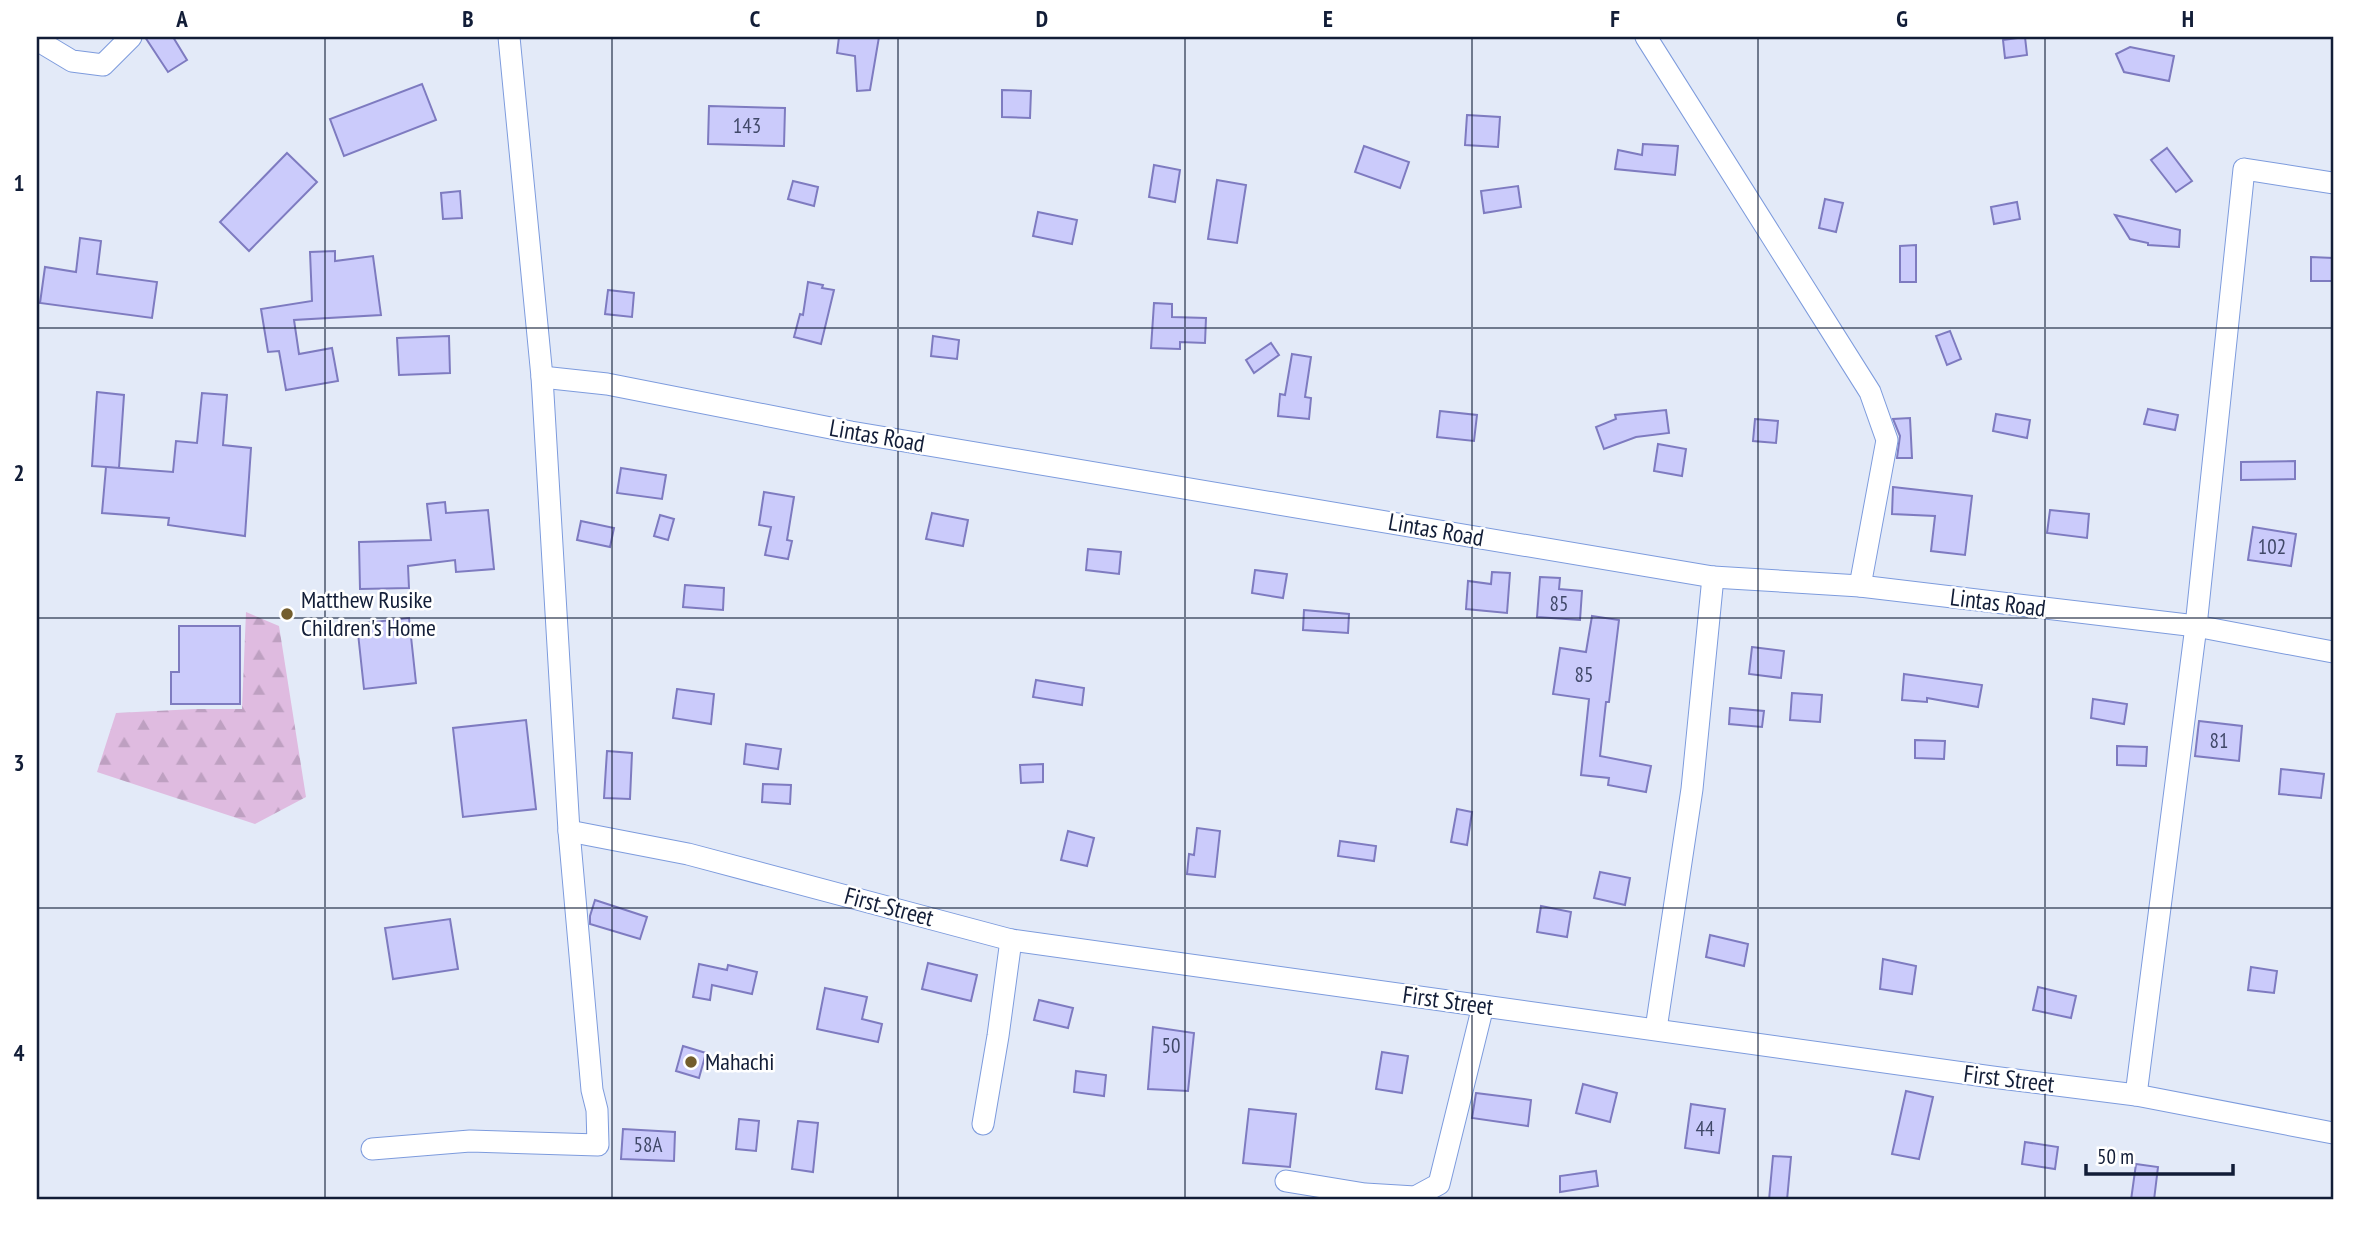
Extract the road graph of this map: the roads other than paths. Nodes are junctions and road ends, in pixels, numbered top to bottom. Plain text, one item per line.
1 (131, 37) edge
2 (509, 37) edge
3 (1646, 37) edge
4 (37, 40) edge
5 (2333, 183) edge
6 (542, 377) junction
7 (1713, 577) junction
8 (1860, 586) junction
9 (2196, 626) junction
10 (2333, 652) edge
11 (569, 831) junction
12 (1011, 940) junction
13 (1483, 1006) junction
14 (1657, 1029) junction
15 (2136, 1095) junction
16 (983, 1124) dead end
17 (2333, 1133) edge
18 (372, 1149) dead end
19 (1286, 1181) dead end

1 - 4 street
2 - 6 street
3 - 8 street
5 - 9 street
6 - 7 street, Lintas Road
6 - 11 street
7 - 8 street, Lintas Road
7 - 14 street
8 - 9 street, Lintas Road
9 - 10 street, Lintas Road
9 - 15 street
11 - 12 street, First Street
11 - 18 street
12 - 13 street, First Street
12 - 16 street
13 - 14 street, First Street
13 - 19 street
14 - 15 street, First Street
15 - 17 street, First Street

